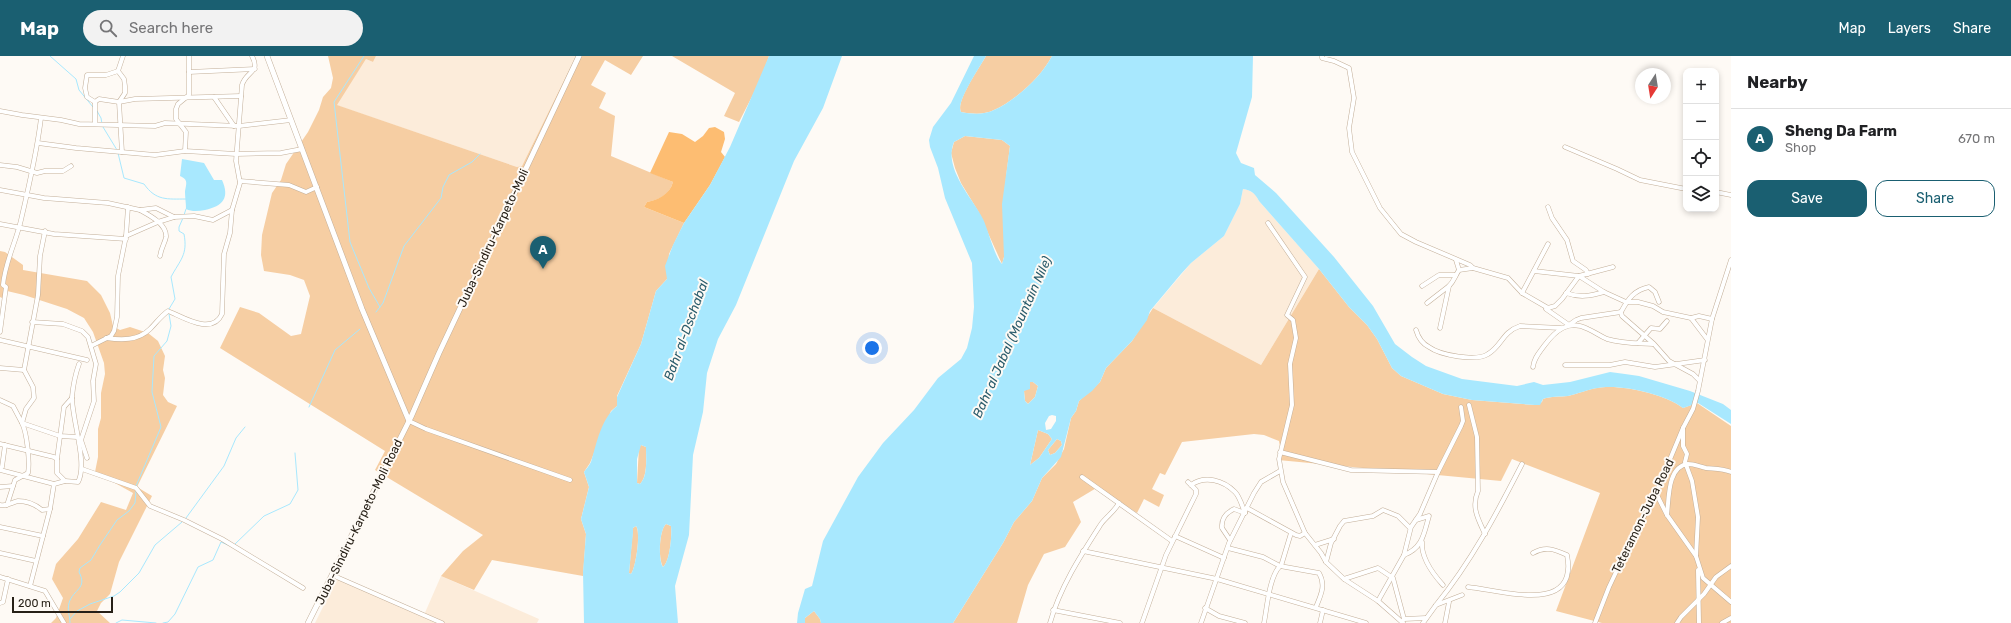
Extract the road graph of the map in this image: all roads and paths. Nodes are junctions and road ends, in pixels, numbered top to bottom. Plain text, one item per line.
1 (123, 56) edge
2 (189, 56) edge
3 (252, 56) edge
4 (267, 56) edge
5 (579, 56) edge
6 (1322, 56) edge
7 (254, 69) junction
8 (118, 71) junction
9 (189, 72) junction
10 (242, 96) junction
11 (214, 97) junction
12 (184, 98) junction
13 (95, 102) junction
14 (119, 102) junction
15 (0, 111) edge
16 (41, 118) junction
17 (291, 120) junction
18 (95, 124) junction
19 (122, 124) junction
20 (180, 124) junction
21 (234, 126) junction
22 (239, 126) junction
23 (38, 143) junction
24 (1565, 147) dead end
25 (302, 149) junction
26 (186, 151) junction
27 (122, 152) junction
28 (236, 154) junction
29 (0, 165) edge
30 (71, 166) dead end
31 (31, 172) junction
32 (240, 181) junction
33 (317, 187) junction
34 (1683, 188) edge
35 (0, 190) edge
36 (1719, 193) edge
37 (1731, 195) edge
38 (25, 196) junction
39 (128, 207) junction
40 (1548, 207) dead end
41 (140, 210) junction
42 (232, 210) junction
43 (174, 217) junction
44 (158, 222) junction
45 (1268, 223) dead end
46 (0, 224) edge
47 (19, 227) junction
48 (46, 231) junction
49 (126, 238) junction
50 (1548, 244) dead end
51 (160, 256) dead end
52 (1456, 260) junction
53 (1731, 260) edge
54 (1613, 267) dead end
55 (1473, 268) junction
56 (1459, 270) junction
57 (1534, 271) junction
58 (1588, 274) junction
59 (1455, 275) junction
60 (1579, 276) junction
61 (1422, 286) dead end
62 (1449, 286) junction
63 (1604, 292) junction
64 (1522, 293) junction
65 (1566, 293) junction
66 (1626, 302) junction
67 (1659, 302) dead end
68 (1427, 303) dead end
69 (1545, 308) junction
70 (1621, 312) junction
71 (1691, 318) junction
72 (1712, 319) junction
73 (1668, 321) dead end
74 (32, 322) junction
75 (1569, 325) junction
76 (1440, 328) dead end
77 (1561, 328) junction
78 (1416, 330) dead end
79 (0, 332) edge
80 (1644, 336) junction
81 (106, 338) junction
82 (1707, 339) junction
83 (0, 340) edge
84 (1638, 343) junction
85 (1654, 344) junction
86 (28, 346) junction
87 (91, 346) junction
88 (87, 360) dead end
89 (1705, 360) junction
90 (79, 364) dead end
91 (1674, 364) junction
92 (1565, 365) dead end
93 (1534, 367) dead end
94 (0, 368) edge
95 (24, 370) junction
96 (1699, 380) junction
97 (72, 398) junction
98 (0, 400) edge
99 (1469, 405) dead end
100 (1461, 407) dead end
101 (409, 421) junction
102 (22, 423) junction
103 (1683, 428) junction
104 (60, 436) junction
105 (77, 437) junction
106 (2, 445) edge
107 (26, 450) junction
108 (1280, 452) junction
109 (87, 458) dead end
110 (57, 459) junction
111 (1522, 464) dead end
112 (1686, 464) junction
113 (0, 469) edge
114 (82, 469) junction
115 (1280, 470) junction
116 (1438, 472) junction
117 (1731, 472) edge
118 (24, 475) junction
119 (1082, 477) dead end
120 (570, 480) dead end
121 (65, 481) junction
122 (54, 484) junction
123 (13, 486) junction
124 (0, 487) edge
125 (1656, 493) junction
126 (1119, 503) junction
127 (3, 506) edge
128 (50, 509) junction
129 (1246, 510) junction
130 (1667, 515) junction
131 (1416, 520) junction
132 (0, 527) edge
133 (1410, 528) junction
134 (1291, 533) junction
135 (1305, 533) junction
136 (1485, 534) junction
137 (43, 536) junction
138 (1175, 536) junction
139 (1334, 539) junction
140 (1230, 540) junction
141 (1172, 541) junction
142 (1422, 542) junction
143 (1315, 545) junction
144 (1228, 548) junction
145 (1083, 550) junction
146 (0, 553) edge
147 (1532, 554) dead end
148 (1404, 555) junction
149 (1696, 556) junction
150 (1224, 558) junction
151 (36, 561) junction
152 (1326, 562) junction
153 (1280, 566) junction
154 (1731, 566) edge
155 (1161, 568) junction
156 (1699, 568) junction
157 (332, 575) junction
158 (0, 578) edge
159 (1393, 578) junction
160 (8, 579) junction
161 (1217, 579) junction
162 (1344, 579) junction
163 (1443, 585) dead end
164 (1710, 585) junction
165 (30, 586) junction
166 (1468, 587) dead end
167 (302, 588) dead end
168 (1462, 595) dead end
169 (1269, 596) junction
170 (1698, 600) junction
171 (1378, 601) junction
172 (1450, 602) junction
173 (1731, 602) edge
174 (0, 603) edge
175 (1436, 605) junction
176 (1316, 607) junction
177 (1205, 608) junction
178 (1053, 610) junction
179 (1323, 610) junction
180 (1426, 618) junction
181 (1731, 618) edge
182 (1403, 621) edge
183 (64, 623) edge
184 (308, 623) edge
185 (442, 623) edge
186 (1050, 623) edge
187 (1120, 623) edge
188 (1142, 623) edge
189 (1201, 623) edge
190 (1245, 623) edge
191 (1264, 623) edge
192 (1320, 623) edge
193 (1366, 623) edge
194 (1422, 623) edge
195 (1445, 623) edge
196 (1595, 623) edge
197 (1677, 623) edge
198 (1699, 623) edge
199 (1722, 623) edge

1 - 8 street
2 - 9 street
3 - 7 street
4 - 17 main road
5 - 101 main road, Juba-Sindiru-Karpeto-Moli
6 - 52 street
7 - 9 street
7 - 10 street
8 - 13 street
8 - 14 street
9 - 12 street
10 - 11 street
10 - 22 street
11 - 12 street
11 - 21 street
12 - 14 street
12 - 20 street
13 - 14 street
13 - 18 street
14 - 19 street
15 - 16 street
16 - 18 street
16 - 23 street
17 - 22 street
17 - 25 main road
18 - 19 street
19 - 20 street
19 - 27 street
20 - 21 street
20 - 26 street
21 - 22 street
22 - 28 street
23 - 27 street
23 - 31 street
24 - 34 street
25 - 28 street
25 - 33 main road
26 - 27 street
26 - 28 street
28 - 32 street
29 - 31 street
30 - 31 street
31 - 38 street
32 - 33 street
32 - 42 street
33 - 101 main road
35 - 38 street
36 - 37 street
38 - 39 street
38 - 47 street
39 - 41 street
39 - 49 street
40 - 58 street
41 - 43 street
41 - 44 street
42 - 43 street
42 - 81 street
43 - 44 street
44 - 49 street
44 - 51 street
45 - 108 street
46 - 47 street
47 - 48 street
47 - 79 street
48 - 49 street
48 - 74 street
49 - 81 street
50 - 57 street
52 - 55 street
52 - 56 street
53 - 72 street, Teteramon-Juba Road
54 - 58 street
55 - 56 street
55 - 64 street
56 - 59 street
57 - 60 street
57 - 64 street
58 - 60 street
59 - 61 street
59 - 62 street
60 - 63 street
60 - 65 street
62 - 68 street
62 - 76 street
63 - 65 street
63 - 66 street
64 - 69 street
65 - 69 street
66 - 67 street
66 - 70 street
66 - 71 street
69 - 75 street
70 - 75 street
70 - 80 street
71 - 72 street
71 - 82 street
72 - 82 street, Teteramon-Juba Road
73 - 80 street
74 - 86 street
74 - 87 street
75 - 77 street
75 - 84 street
77 - 78 street
77 - 93 street
80 - 84 street
80 - 85 street
81 - 87 street
82 - 89 street, Teteramon-Juba Road
83 - 86 street
84 - 85 street
85 - 91 street
86 - 88 street
86 - 95 street
87 - 109 street
89 - 91 street
89 - 96 street, Teteramon-Juba Road
90 - 97 street
91 - 92 street
91 - 96 street
94 - 95 street
95 - 102 street
96 - 103 street, Teteramon-Juba Road
97 - 104 street
97 - 105 street
98 - 102 street
99 - 136 street
100 - 116 street
101 - 120 street
101 - 157 main road, Juba-Sindiru-Karpeto-Moli Road
102 - 104 street
102 - 107 street
103 - 112 street
103 - 125 street, Teteramon-Juba Road
104 - 105 street
104 - 110 street
105 - 114 street
106 - 107 street
106 - 113 street
107 - 110 street
107 - 118 street
108 - 115 street
108 - 116 street
110 - 121 street
111 - 136 street
112 - 117 street
112 - 130 street
112 - 149 street
113 - 118 street
114 - 121 street
114 - 167 street
115 - 129 street
115 - 135 street
116 - 131 street
118 - 122 street
118 - 123 street
119 - 126 street
121 - 122 street
122 - 128 street
123 - 124 street
123 - 127 street
125 - 130 street
125 - 196 street, Teteramon-Juba Road
126 - 141 street
126 - 145 street
127 - 128 street
128 - 137 street
129 - 134 street
129 - 138 street
129 - 140 street
129 - 140 street
130 - 149 street
131 - 133 street
131 - 142 street
132 - 137 street
133 - 139 street
133 - 148 street
134 - 135 street
134 - 153 street
135 - 143 street
136 - 175 street
137 - 151 street
138 - 141 street
138 - 150 street
139 - 143 street
139 - 152 street
140 - 144 street
141 - 155 street
142 - 148 street
142 - 163 street
143 - 152 street
144 - 150 street
144 - 153 street
145 - 155 street
145 - 178 street
146 - 151 street
147 - 166 street
148 - 159 street
149 - 156 street
150 - 161 street
151 - 165 street
152 - 162 street
153 - 169 street
153 - 176 street
154 - 164 street
155 - 161 street
155 - 188 street
156 - 164 street
156 - 170 street
157 - 184 main road, Juba-Sindiru-Karpeto-Moli Road
157 - 185 street
158 - 160 street
159 - 162 street
159 - 171 street
159 - 182 street
160 - 165 street
160 - 174 street
161 - 169 street
161 - 177 street
162 - 171 street
164 - 170 street
164 - 173 street
165 - 183 street
168 - 172 street
169 - 176 street
169 - 191 street
170 - 197 street
170 - 198 street
171 - 182 street
172 - 175 street
172 - 195 street
175 - 180 street
176 - 179 street
177 - 189 street
177 - 190 street
178 - 186 street
178 - 187 street
179 - 192 street
179 - 193 street
180 - 182 street
180 - 194 street
181 - 199 street

